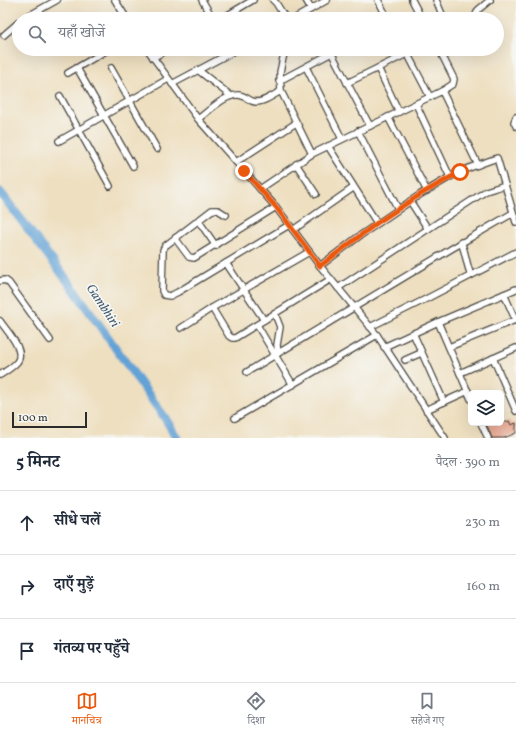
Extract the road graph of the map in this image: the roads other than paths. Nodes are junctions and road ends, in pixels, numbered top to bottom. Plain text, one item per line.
1 (57, 0) edge
2 (115, 0) edge
3 (202, 0) edge
4 (254, 0) edge
5 (273, 0) edge
6 (306, 0) edge
7 (327, 0) edge
8 (378, 0) edge
9 (412, 0) edge
10 (436, 0) edge
11 (490, 0) edge
12 (311, 9) junction
13 (36, 12) edge
14 (123, 12) edge
15 (209, 12) edge
16 (233, 12) edge
17 (282, 12) edge
18 (306, 12) edge
19 (384, 12) edge
20 (418, 12) edge
21 (441, 12) edge
22 (477, 12) edge
23 (12, 28) edge
24 (4, 35) dead end
25 (97, 56) edge
26 (156, 56) edge
27 (225, 56) edge
28 (283, 56) edge
29 (328, 56) edge
30 (333, 56) edge
31 (398, 56) edge
32 (409, 56) edge
33 (442, 56) edge
34 (153, 58) joint
35 (306, 67) junction
36 (77, 68) junction
37 (111, 68) dead end
38 (378, 68) junction
39 (198, 70) junction
40 (68, 73) dead end
41 (279, 81) junction
42 (170, 82) junction
43 (347, 83) junction
44 (281, 91) junction
45 (442, 91) junction
46 (60, 96) dead end
47 (231, 96) junction
48 (430, 97) junction
49 (130, 101) junction
50 (416, 104) junction
51 (399, 112) junction
52 (104, 116) junction
53 (388, 117) junction
54 (516, 117) edge
55 (198, 119) junction
56 (296, 122) junction
57 (370, 126) junction
58 (516, 126) edge
59 (79, 130) junction
60 (358, 131) junction
61 (342, 139) junction
62 (60, 141) dead end
63 (328, 146) junction
64 (157, 149) dead end
65 (312, 154) junction
66 (236, 162) junction
67 (296, 164) junction
68 (478, 165) junction
69 (133, 166) dead end
70 (450, 177) junction
71 (505, 185) junction
72 (110, 186) dead end
73 (353, 188) junction
74 (260, 189) junction
75 (427, 191) junction
76 (316, 194) dead end
77 (410, 201) junction
78 (276, 207) junction
79 (398, 209) junction
80 (513, 213) junction
81 (226, 216) dead end
82 (198, 220) junction
83 (516, 222) edge
84 (377, 223) junction
85 (289, 225) junction
86 (428, 229) junction
87 (293, 230) junction
88 (175, 238) junction
89 (461, 242) junction
90 (216, 246) junction
91 (309, 252) junction
92 (516, 252) edge
93 (226, 263) junction
94 (320, 266) junction
95 (471, 275) junction
96 (331, 280) junction
97 (0, 281) edge
98 (338, 288) junction
99 (516, 289) edge
100 (244, 290) junction
101 (504, 294) junction
102 (353, 307) junction
103 (212, 308) junction
104 (275, 314) junction
105 (264, 320) junction
106 (516, 320) edge
107 (0, 321) edge
108 (438, 322) junction
109 (257, 325) junction
110 (370, 327) junction
111 (181, 328) dead end
112 (413, 333) junction
113 (377, 336) junction
114 (50, 340) dead end
115 (384, 347) junction
116 (449, 347) junction
117 (516, 348) edge
118 (421, 353) junction
119 (276, 354) junction
120 (493, 358) junction
121 (405, 360) dead end
122 (247, 372) dead end
123 (460, 373) junction
124 (0, 375) edge
125 (293, 385) junction
126 (468, 391) joint
127 (444, 402) junction
128 (426, 410) junction
129 (516, 411) edge
130 (235, 418) dead end
131 (482, 426) edge
132 (445, 438) edge
133 (488, 438) edge

1 - 13 street
2 - 14 street
3 - 15 street
4 - 16 street
5 - 17 street
6 - 12 street
7 - 12 street
8 - 19 street
9 - 20 street
10 - 21 street
11 - 22 street
12 - 18 street
23 - 24 street
25 - 36 street
26 - 34 street
27 - 39 street
28 - 41 street
29 - 35 street
30 - 43 street
31 - 38 street
32 - 48 street
33 - 45 street
34 - 42 street
35 - 41 street
35 - 61 street
36 - 40 street
36 - 52 street
37 - 49 street
38 - 43 street
38 - 51 street
39 - 42 street
39 - 47 street
41 - 44 street
42 - 49 street
42 - 55 street
43 - 57 street
44 - 47 street
44 - 56 street
45 - 48 street
45 - 68 street
46 - 59 street
47 - 55 street
48 - 50 street
49 - 52 street
49 - 64 street
50 - 51 street
50 - 70 street
51 - 53 street
52 - 59 street
52 - 69 street
53 - 57 street
53 - 75 street
54 - 58 street
55 - 66 street
56 - 65 street
56 - 66 street
57 - 60 street
59 - 62 street
59 - 72 street
60 - 61 street
60 - 79 street
61 - 63 street
63 - 65 street
63 - 73 street
65 - 67 street
66 - 74 street
67 - 74 street
67 - 76 street
68 - 70 street
68 - 71 street
70 - 75 street
71 - 80 street
71 - 86 street
73 - 84 street
73 - 87 street
74 - 78 street
75 - 77 street
77 - 79 street
77 - 86 street
78 - 85 street
78 - 90 street
79 - 84 street
80 - 83 street
80 - 89 street
81 - 82 street
82 - 88 street
82 - 90 street
84 - 94 street
85 - 87 street
85 - 93 street
86 - 98 street
87 - 91 street
88 - 90 street
88 - 93 street
89 - 95 street
89 - 102 street
91 - 94 street
91 - 100 street
92 - 95 street
93 - 100 street
94 - 96 street
95 - 110 street
96 - 98 street
96 - 104 street
97 - 114 street
98 - 102 street
99 - 101 street
100 - 103 street
100 - 105 street
101 - 106 street
101 - 108 street
102 - 110 street
102 - 119 street
103 - 109 street
103 - 111 street
104 - 105 street
104 - 119 street
105 - 109 street
106 - 116 street
107 - 124 street
108 - 112 street
108 - 116 street
109 - 119 street
110 - 113 street
112 - 115 street
112 - 118 street
113 - 115 street
113 - 125 street
115 - 128 street
116 - 123 street
117 - 120 street
118 - 121 street
118 - 127 street
119 - 122 street
119 - 125 street
120 - 123 street
120 - 129 street
123 - 126 street
125 - 130 street
126 - 127 street
127 - 128 street
128 - 132 street
131 - 133 street

